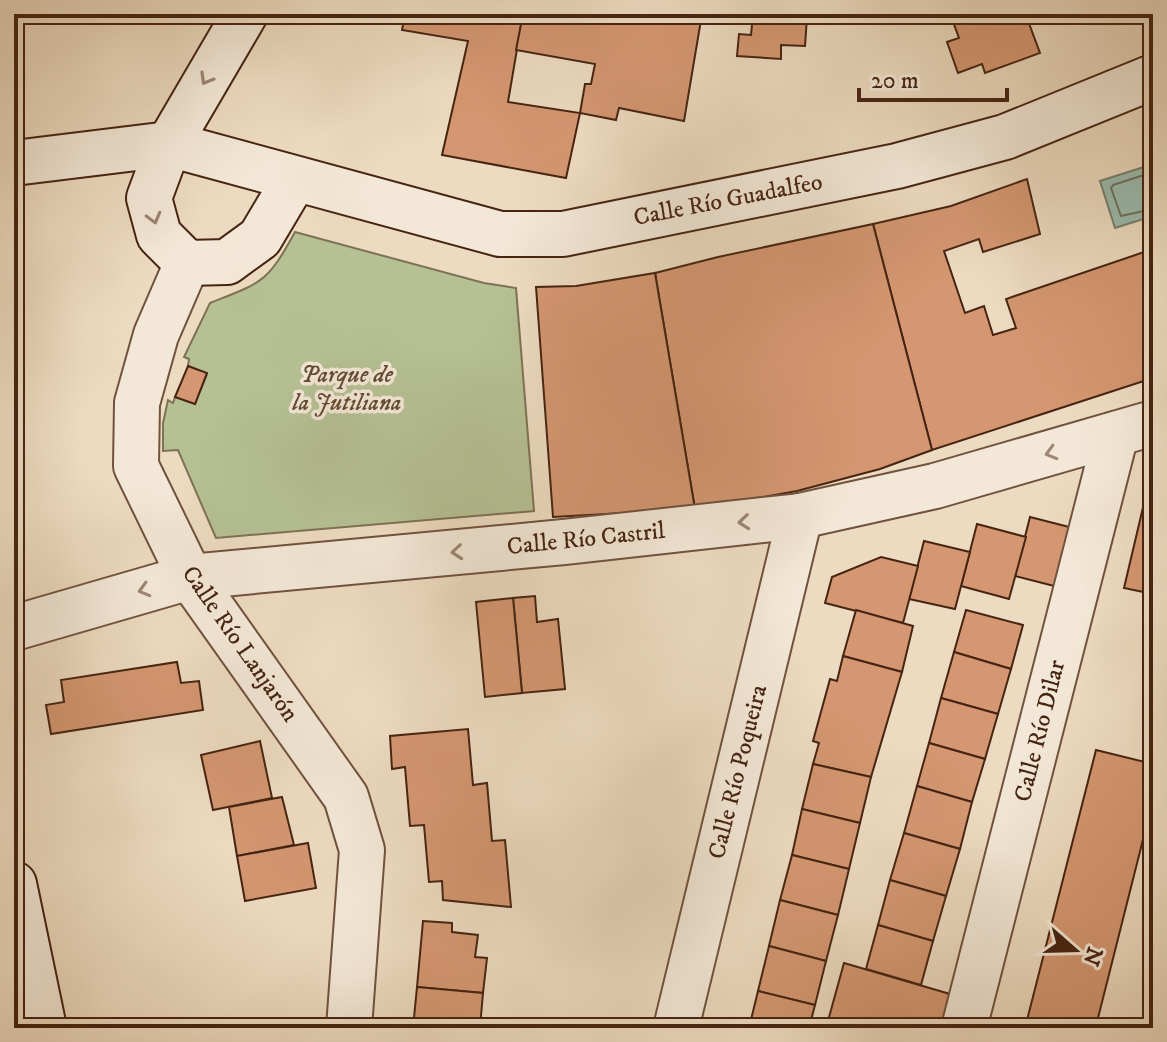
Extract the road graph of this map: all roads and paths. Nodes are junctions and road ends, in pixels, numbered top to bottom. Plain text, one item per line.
1 (245, 14) edge
2 (1153, 77) edge
3 (169, 144) junction
4 (14, 163) edge
5 (295, 179) junction
6 (187, 263) junction
7 (1135, 428) edge
8 (800, 516) junction
9 (190, 577) junction
10 (14, 628) edge
11 (14, 884) edge
12 (44, 1028) edge
13 (349, 1028) edge
14 (676, 1028) edge
15 (964, 1028) edge

1 -> 3 street
2 - 5 street, Calle Río Guadalfeo
3 - 4 street
3 - 5 street, Calle Río Guadalfeo
3 -> 6 street
5 - 6 street
6 - 9 street, Calle Río Lanjarón
7 -> 8 street, Calle Río Castril
7 - 15 street, Calle Río Dilar
8 -> 9 street, Calle Río Castril
8 - 14 street, Calle Río Poqueira
9 -> 10 street, Calle Río Castril
9 - 13 street, Calle Río Lanjarón
11 - 12 street

